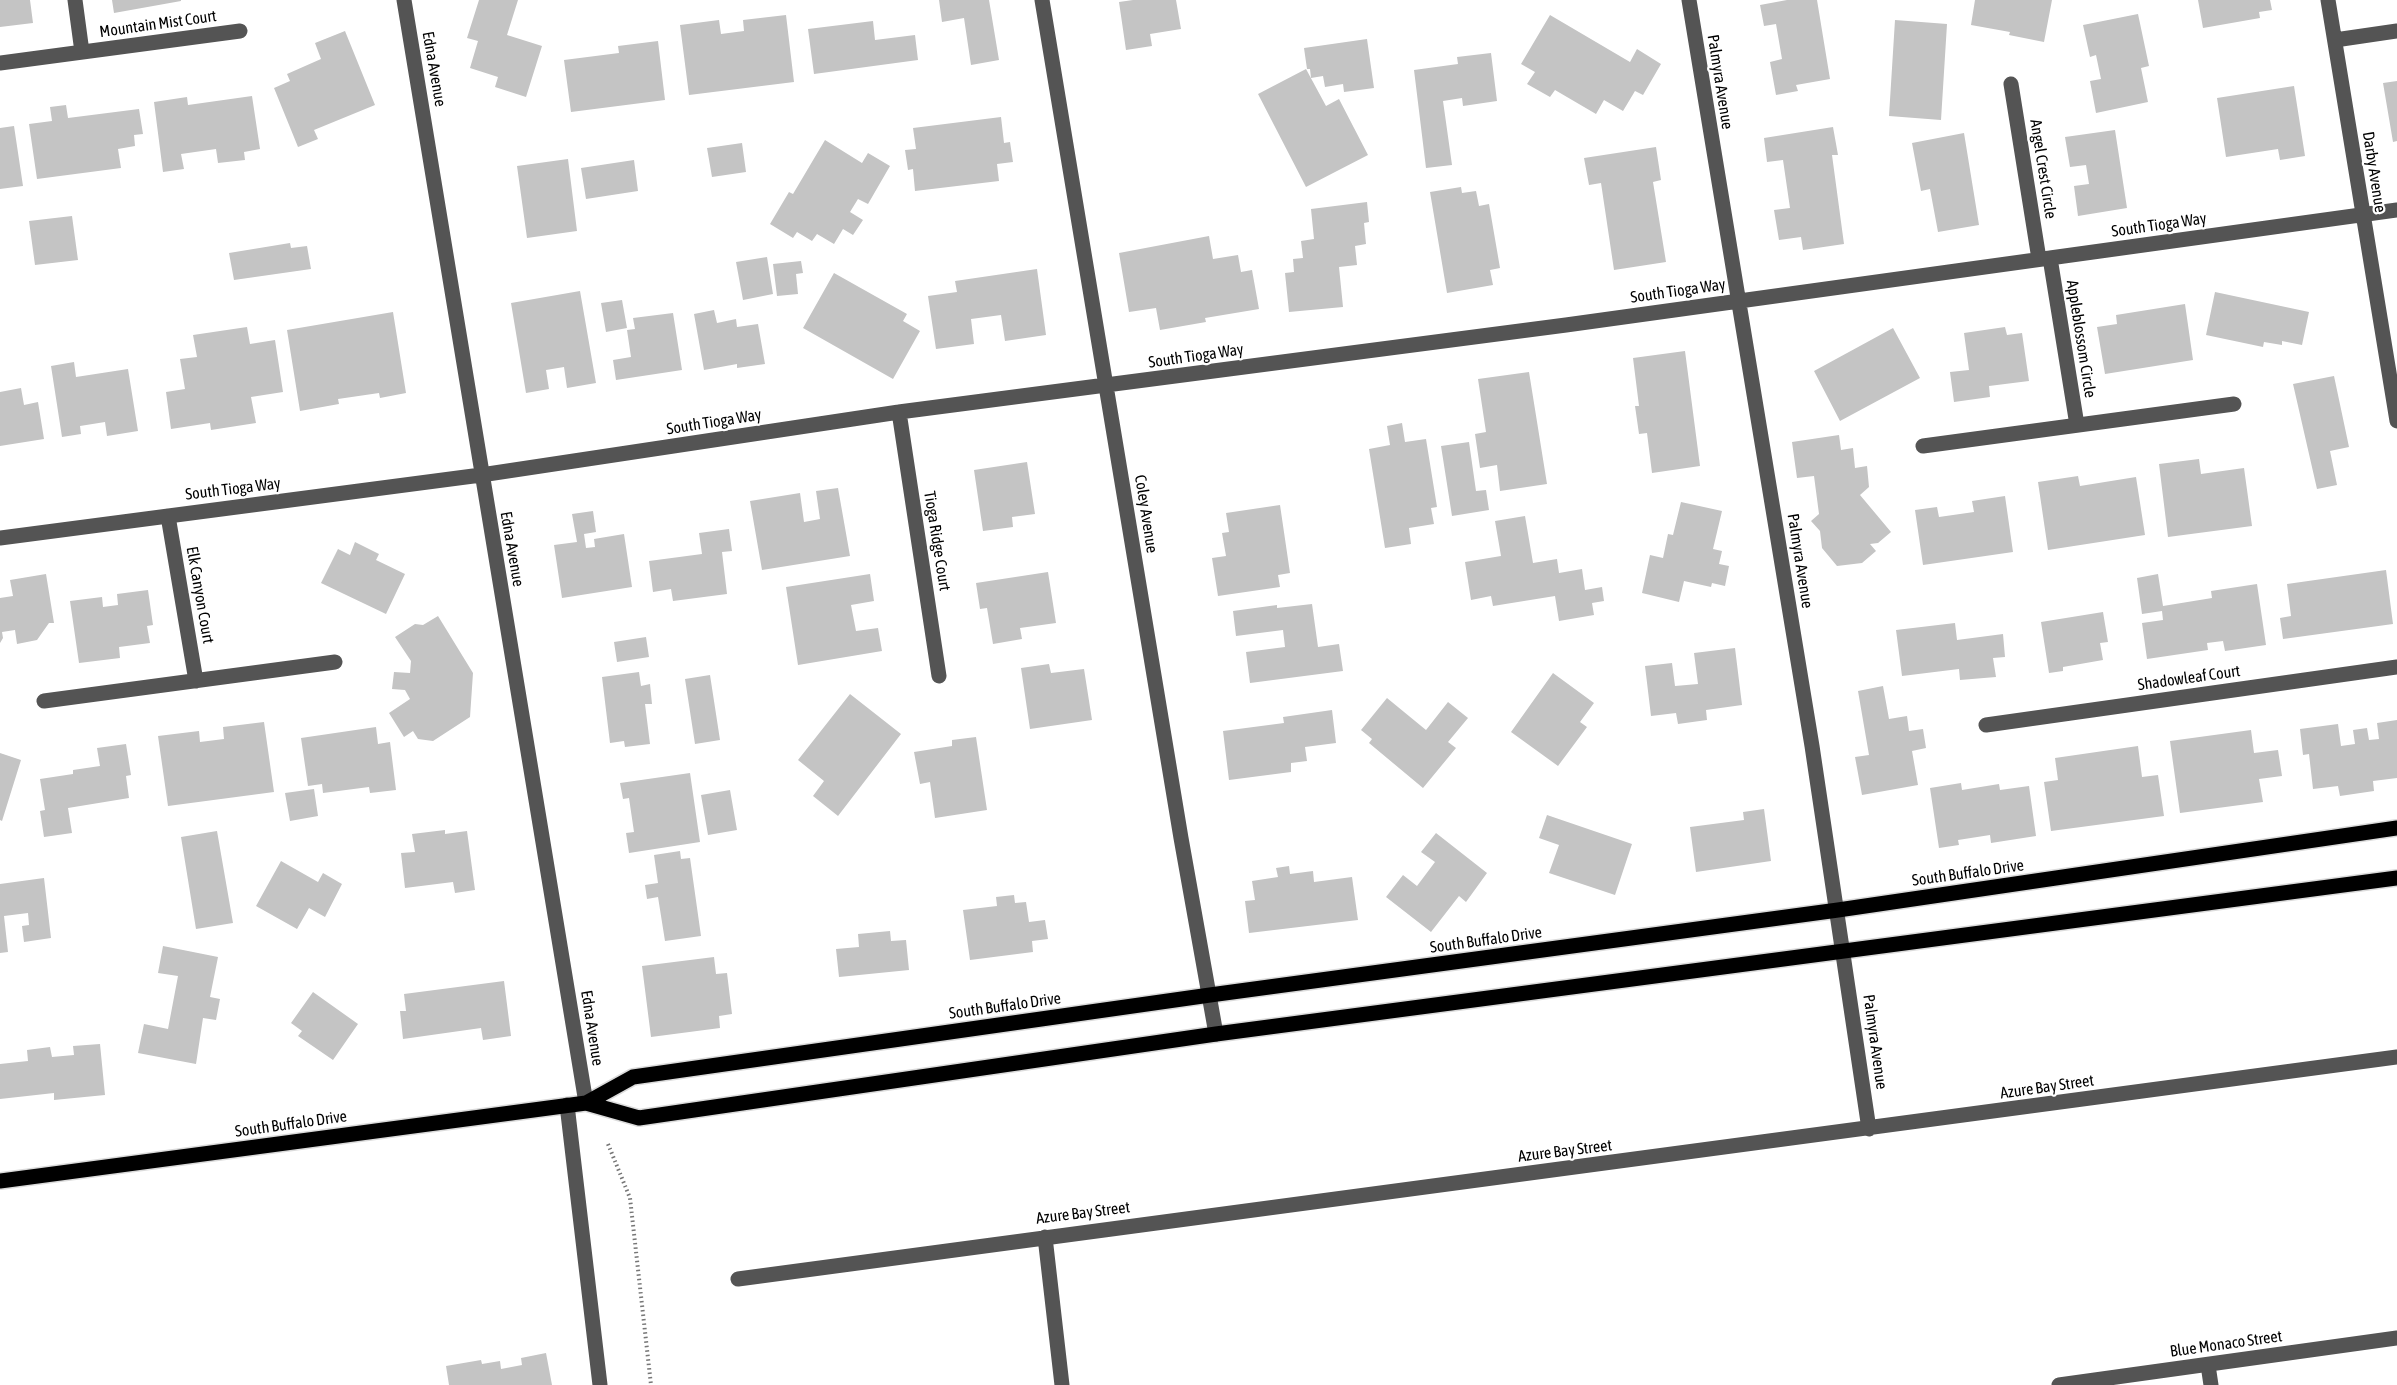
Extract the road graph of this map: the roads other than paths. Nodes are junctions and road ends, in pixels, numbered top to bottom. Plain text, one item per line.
1 (75, 0) edge
2 (404, 0) edge
3 (1042, 0) edge
4 (1689, 0) edge
5 (2328, 0) edge
6 (240, 31) dead end
7 (2397, 31) edge
8 (2335, 40) junction
9 (82, 52) junction
10 (0, 63) edge
11 (2011, 84) dead end
12 (2397, 210) edge
13 (2363, 215) junction
14 (2044, 259) junction
15 (1738, 301) junction
16 (1106, 386) junction
17 (2234, 404) dead end
18 (899, 412) junction
19 (2397, 421) edge
20 (2077, 425) junction
21 (1923, 446) dead end
22 (482, 475) junction
23 (168, 516) junction
24 (0, 538) edge
25 (335, 662) dead end
26 (2397, 667) edge
27 (939, 676) dead end
28 (196, 681) junction
29 (44, 701) dead end
30 (1986, 726) dead end
31 (2397, 828) edge
32 (2397, 878) edge
33 (1838, 910) junction
34 (1845, 952) junction
35 (1210, 995) junction
36 (1216, 1034) junction
37 (2397, 1057) edge
38 (586, 1103) junction
39 (567, 1106) junction
40 (1869, 1129) junction
41 (0, 1181) edge
42 (1045, 1236) junction
43 (738, 1279) dead end
44 (2397, 1338) edge
45 (2208, 1365) junction
46 (600, 1385) edge
47 (1062, 1385) edge
48 (2060, 1385) edge
49 (2211, 1385) edge

1 - 9 street, Mountain Mist Court
2 - 22 street, Edna Avenue
3 - 16 street, Coley Avenue
4 - 15 street, Palmyra Avenue
5 - 8 street, Darby Avenue
6 - 9 street, Mountain Mist Court
7 - 8 street
8 - 13 street, Darby Avenue
9 - 10 street, Mountain Mist Court
11 - 14 street, Angel Crest Circle
12 - 13 street, South Tioga Way
13 - 14 street, South Tioga Way
13 - 19 street, Darby Avenue
14 - 15 street, South Tioga Way
14 - 20 street, Appleblossom Circle
15 - 16 street, South Tioga Way
15 - 33 street, Palmyra Avenue
16 - 18 street, South Tioga Way
16 - 35 street, Coley Avenue
17 - 20 street
18 - 22 street, South Tioga Way
18 - 27 street, Tioga Ridge Court
20 - 21 street
22 - 23 street, South Tioga Way
22 - 38 street, Edna Avenue
23 - 24 street, South Tioga Way
23 - 28 street, Elk Canyon Court
25 - 28 street
26 - 30 street, Shadowleaf Court
28 - 29 street
31 - 33 main road, South Buffalo Drive
32 - 34 main road, South Buffalo Drive
33 - 34 street, Palmyra Avenue
33 - 35 main road, South Buffalo Drive
34 - 36 main road, South Buffalo Drive
34 - 40 street, Palmyra Avenue
35 - 36 street, Coley Avenue
35 - 38 main road, South Buffalo Drive
36 - 38 main road, South Buffalo Drive
37 - 40 street, Azure Bay Street
38 - 39 main road, South Buffalo Drive
39 - 41 main road, South Buffalo Drive
39 - 46 street
40 - 42 street, Azure Bay Street
42 - 43 street, Azure Bay Street
42 - 47 street
44 - 45 street, Blue Monaco Street
45 - 48 street, Blue Monaco Street
45 - 49 street

